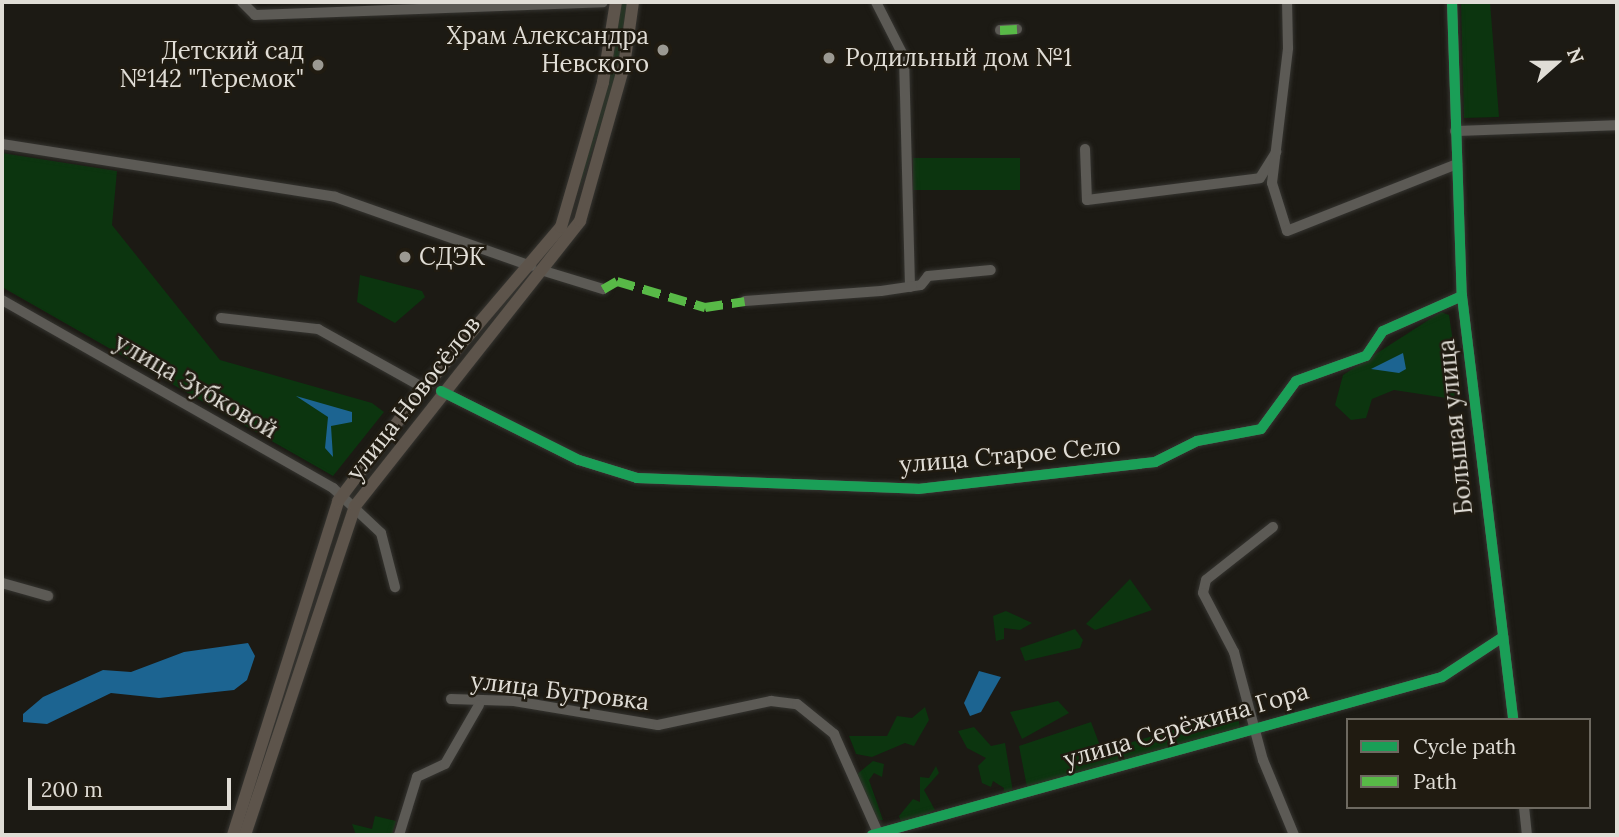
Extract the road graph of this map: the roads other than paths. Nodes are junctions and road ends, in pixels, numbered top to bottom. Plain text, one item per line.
1 (243, 2) edge
2 (603, 2) edge
3 (616, 2) edge
4 (633, 2) edge
5 (876, 2) edge
6 (1287, 2) edge
7 (1452, 2) edge
8 (1017, 29) dead end
9 (1000, 30) dead end
10 (1617, 125) edge
11 (1455, 131) junction
12 (2, 144) edge
13 (1085, 149) dead end
14 (1278, 149) junction
15 (1457, 164) junction
16 (1260, 178) junction
17 (1272, 183) junction
18 (531, 266) junction
19 (991, 270) dead end
20 (544, 271) junction
21 (909, 287) junction
22 (603, 289) dead end
23 (1462, 296) junction
24 (2, 300) edge
25 (746, 301) dead end
26 (220, 318) dead end
27 (424, 388) junction
28 (441, 391) junction
29 (342, 496) junction
30 (360, 510) junction
31 (1273, 527) dead end
32 (2, 583) edge
33 (395, 587) dead end
34 (48, 596) dead end
35 (1503, 636) junction
36 (451, 699) dead end
37 (479, 705) dead end
38 (1513, 718) edge
39 (1257, 727) junction
40 (1524, 809) edge
41 (233, 835) edge
42 (245, 835) edge
43 (399, 835) edge
44 (877, 835) edge
45 (1294, 835) edge
46 (1527, 835) edge

1 - 2 street
3 - 18 main road, улица Новосёлов
4 - 20 main road, улица Новосёлов
5 - 21 street
6 - 14 street
7 - 11 street, Большая улица
8 - 9 street
10 - 11 street
11 - 15 street, Большая улица
12 - 18 street
13 - 16 street
14 - 16 street
14 - 17 street
15 - 17 street
15 - 23 street, Большая улица
16 - 17 street
18 - 27 main road, улица Новосёлов
19 - 21 street
20 - 22 street
20 - 28 main road, улица Новосёлов
21 - 25 street
23 - 28 street, улица Старое Село
23 - 35 street, Большая улица
24 - 29 street, улица Зубковой
26 - 27 street
27 - 29 main road, улица Новосёлов
28 - 30 main road, улица Новосёлов
29 - 30 street, улица Зубковой
29 - 41 main road, улица Новосёлов
30 - 33 street, улица Зубковой
30 - 42 main road, улица Новосёлов
31 - 39 street, улица Серёжина Гора
32 - 34 street
35 - 38 street, Большая улица
35 - 39 street, улица Серёжина Гора
36 - 44 street, улица Бугровка
37 - 43 street
39 - 44 street, улица Серёжина Гора
39 - 45 street
40 - 46 street

